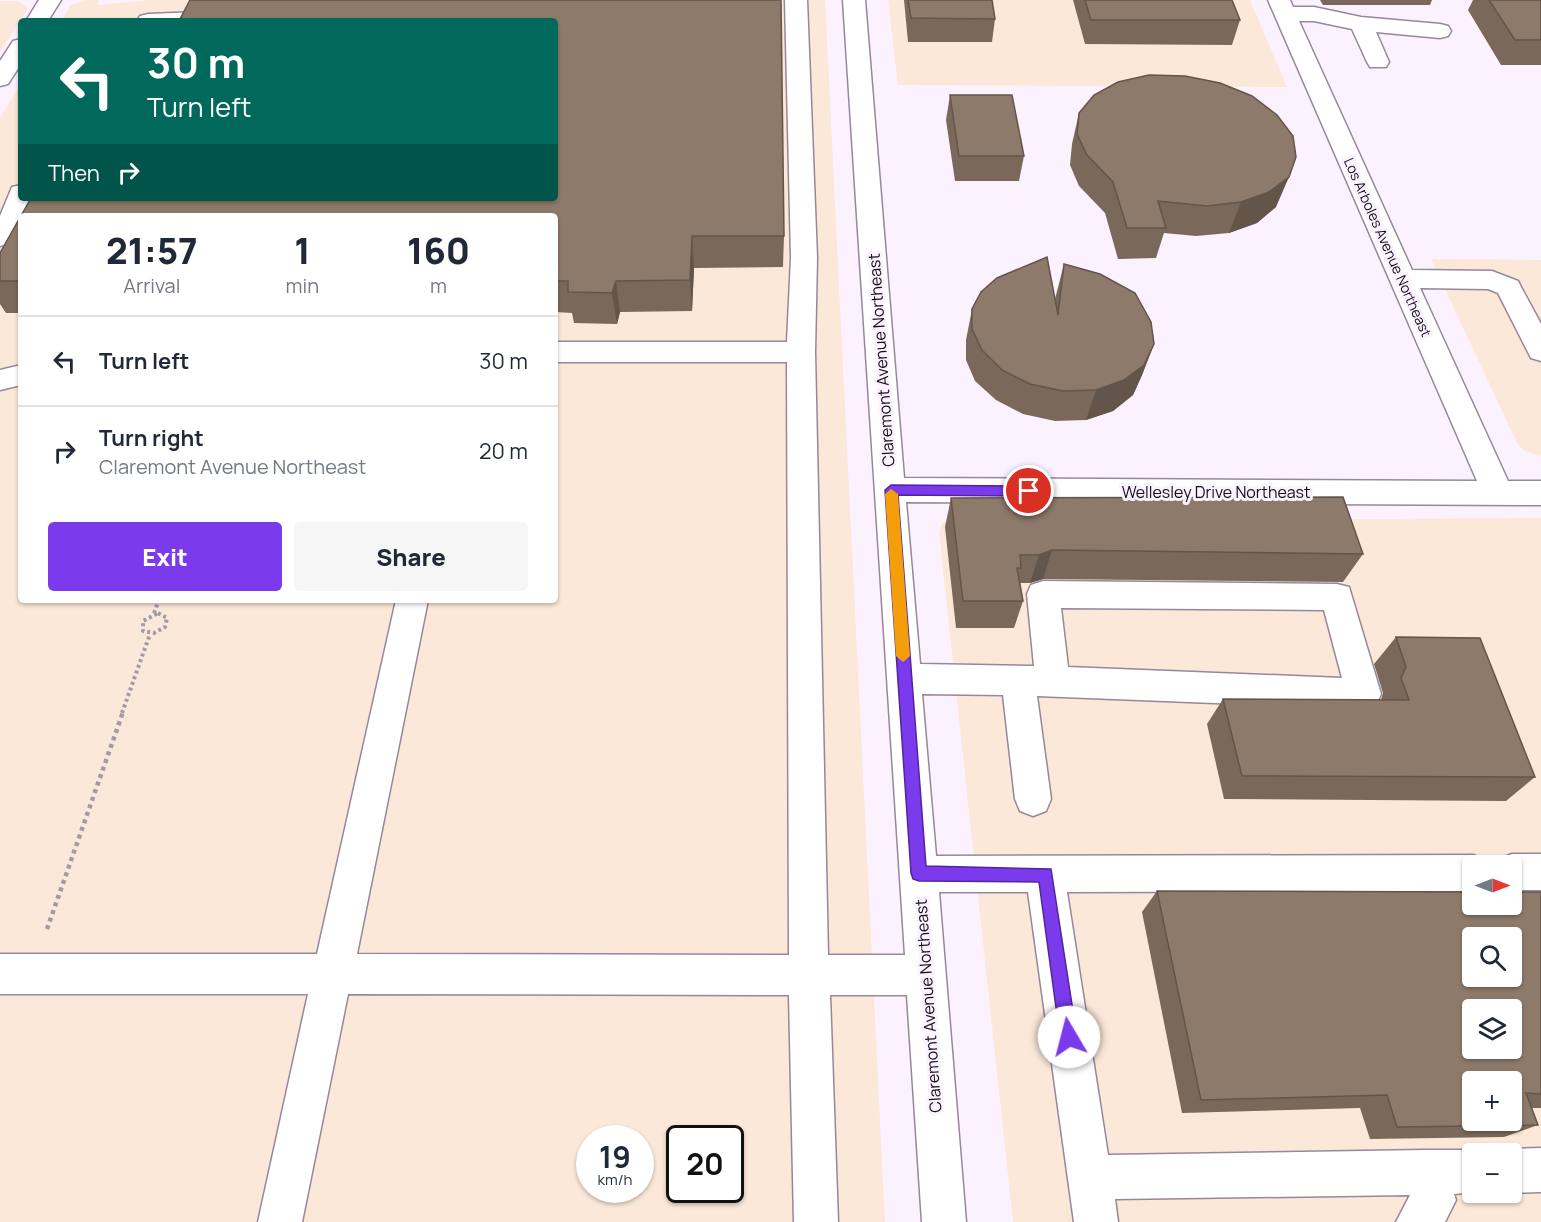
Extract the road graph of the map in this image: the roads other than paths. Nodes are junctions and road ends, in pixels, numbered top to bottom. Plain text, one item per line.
1 (50, 0) edge
2 (796, 0) edge
3 (854, 0) edge
4 (1282, 7) edge
5 (39, 18) edge
6 (1362, 24) junction
7 (1440, 31) dead end
8 (18, 51) edge
9 (1378, 62) dead end
10 (0, 80) edge
11 (18, 201) edge
12 (0, 238) edge
13 (1402, 279) junction
14 (1541, 351) edge
15 (558, 352) edge
16 (801, 352) junction
17 (18, 376) edge
18 (0, 380) edge
19 (891, 490) junction
20 (1498, 493) junction
21 (1541, 493) edge
22 (411, 603) edge
23 (905, 679) junction
24 (1018, 680) junction
25 (1053, 681) junction
26 (1032, 799) dead end
27 (1522, 872) edge
28 (1541, 872) edge
29 (919, 873) junction
30 (1462, 873) edge
31 (1045, 874) junction
32 (0, 974) edge
33 (330, 974) junction
34 (809, 975) junction
35 (926, 975) junction
36 (1541, 1170) edge
37 (1522, 1171) edge
38 (1425, 1172) junction
39 (1462, 1172) edge
40 (1089, 1177) junction
41 (280, 1222) edge
42 (816, 1222) edge
43 (944, 1222) edge
44 (1096, 1222) edge
45 (1418, 1222) edge

1 - 5 street
2 - 16 street
3 - 19 street, Claremont Avenue Northeast
4 - 6 street
4 - 13 street, Los Arboles Avenue Northeast
6 - 7 street
6 - 9 street
8 - 10 street
11 - 12 street
13 - 14 street
13 - 20 street, Los Arboles Avenue Northeast
15 - 16 street
16 - 34 street
17 - 18 street
19 - 20 street, Wellesley Drive Northeast
19 - 23 street, Claremont Avenue Northeast
20 - 21 street, Wellesley Drive Northeast
22 - 33 street
23 - 24 street
23 - 29 street, Claremont Avenue Northeast
24 - 25 street
24 - 26 street
25 - 25 street
27 - 28 street
29 - 31 street
29 - 35 street, Claremont Avenue Northeast
30 - 31 street
31 - 40 street
32 - 33 street
33 - 34 street
33 - 41 street
34 - 35 street
34 - 42 street
35 - 43 street, Claremont Avenue Northeast
36 - 37 street
38 - 39 street
38 - 40 street
38 - 45 street
40 - 44 street

